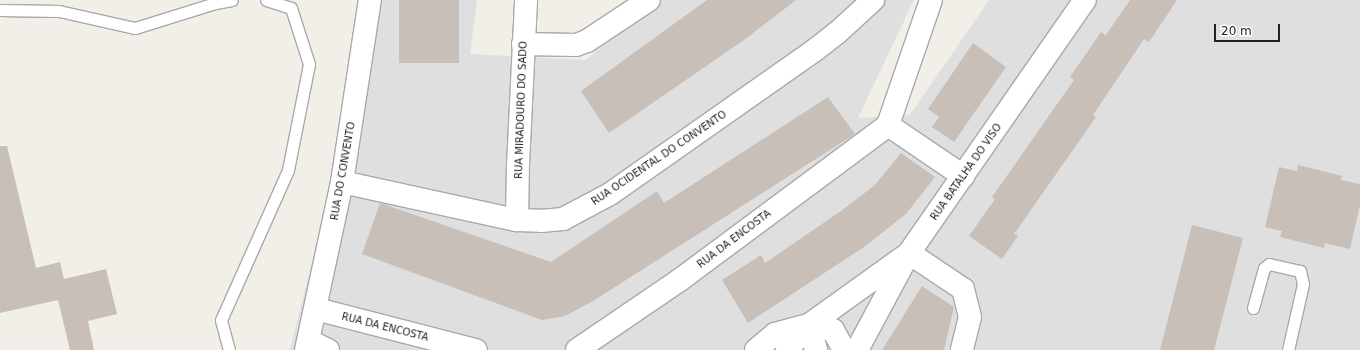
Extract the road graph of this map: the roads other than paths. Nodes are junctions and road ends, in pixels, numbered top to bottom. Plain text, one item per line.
1 (232, 0) edge
2 (266, 0) edge
3 (370, 0) edge
4 (526, 0) edge
5 (649, 0) edge
6 (873, 0) edge
7 (931, 0) edge
8 (1085, 0) edge
9 (0, 10) edge
10 (523, 44) junction
11 (888, 125) junction
12 (963, 176) junction
13 (342, 182) junction
14 (518, 220) junction
15 (909, 253) junction
16 (1253, 308) dead end
17 (316, 309) junction
18 (809, 325) junction
19 (308, 345) edge
20 (229, 350) edge
21 (328, 350) edge
22 (476, 350) edge
23 (577, 350) edge
24 (756, 350) edge
25 (787, 350) edge
26 (816, 350) edge
27 (844, 350) edge
28 (857, 350) edge
29 (962, 350) edge
30 (1288, 350) edge

1 - 9 lane
2 - 20 lane
3 - 13 street, RUA DO CONVENTO
4 - 10 street, RUA MIRADOURO DO SADO
5 - 10 street
6 - 14 street, RUA OCIDENTAL DO CONVENTO
7 - 11 street
8 - 12 street, RUA BATALHA DO VISO
10 - 14 street, RUA MIRADOURO DO SADO
11 - 12 street
11 - 23 street, RUA DA ENCOSTA
12 - 15 street, RUA BATALHA DO VISO
13 - 14 street, RUA OCIDENTAL DO CONVENTO
13 - 17 street, RUA DO CONVENTO
15 - 18 street
15 - 28 street, RUA BATALHA DO VISO
15 - 29 street
16 - 30 lane
17 - 19 street, RUA DO CONVENTO
17 - 22 street, RUA DA ENCOSTA
18 - 24 street
18 - 25 street
18 - 26 street
18 - 27 street
19 - 21 street, RUA DO CONVENTO

